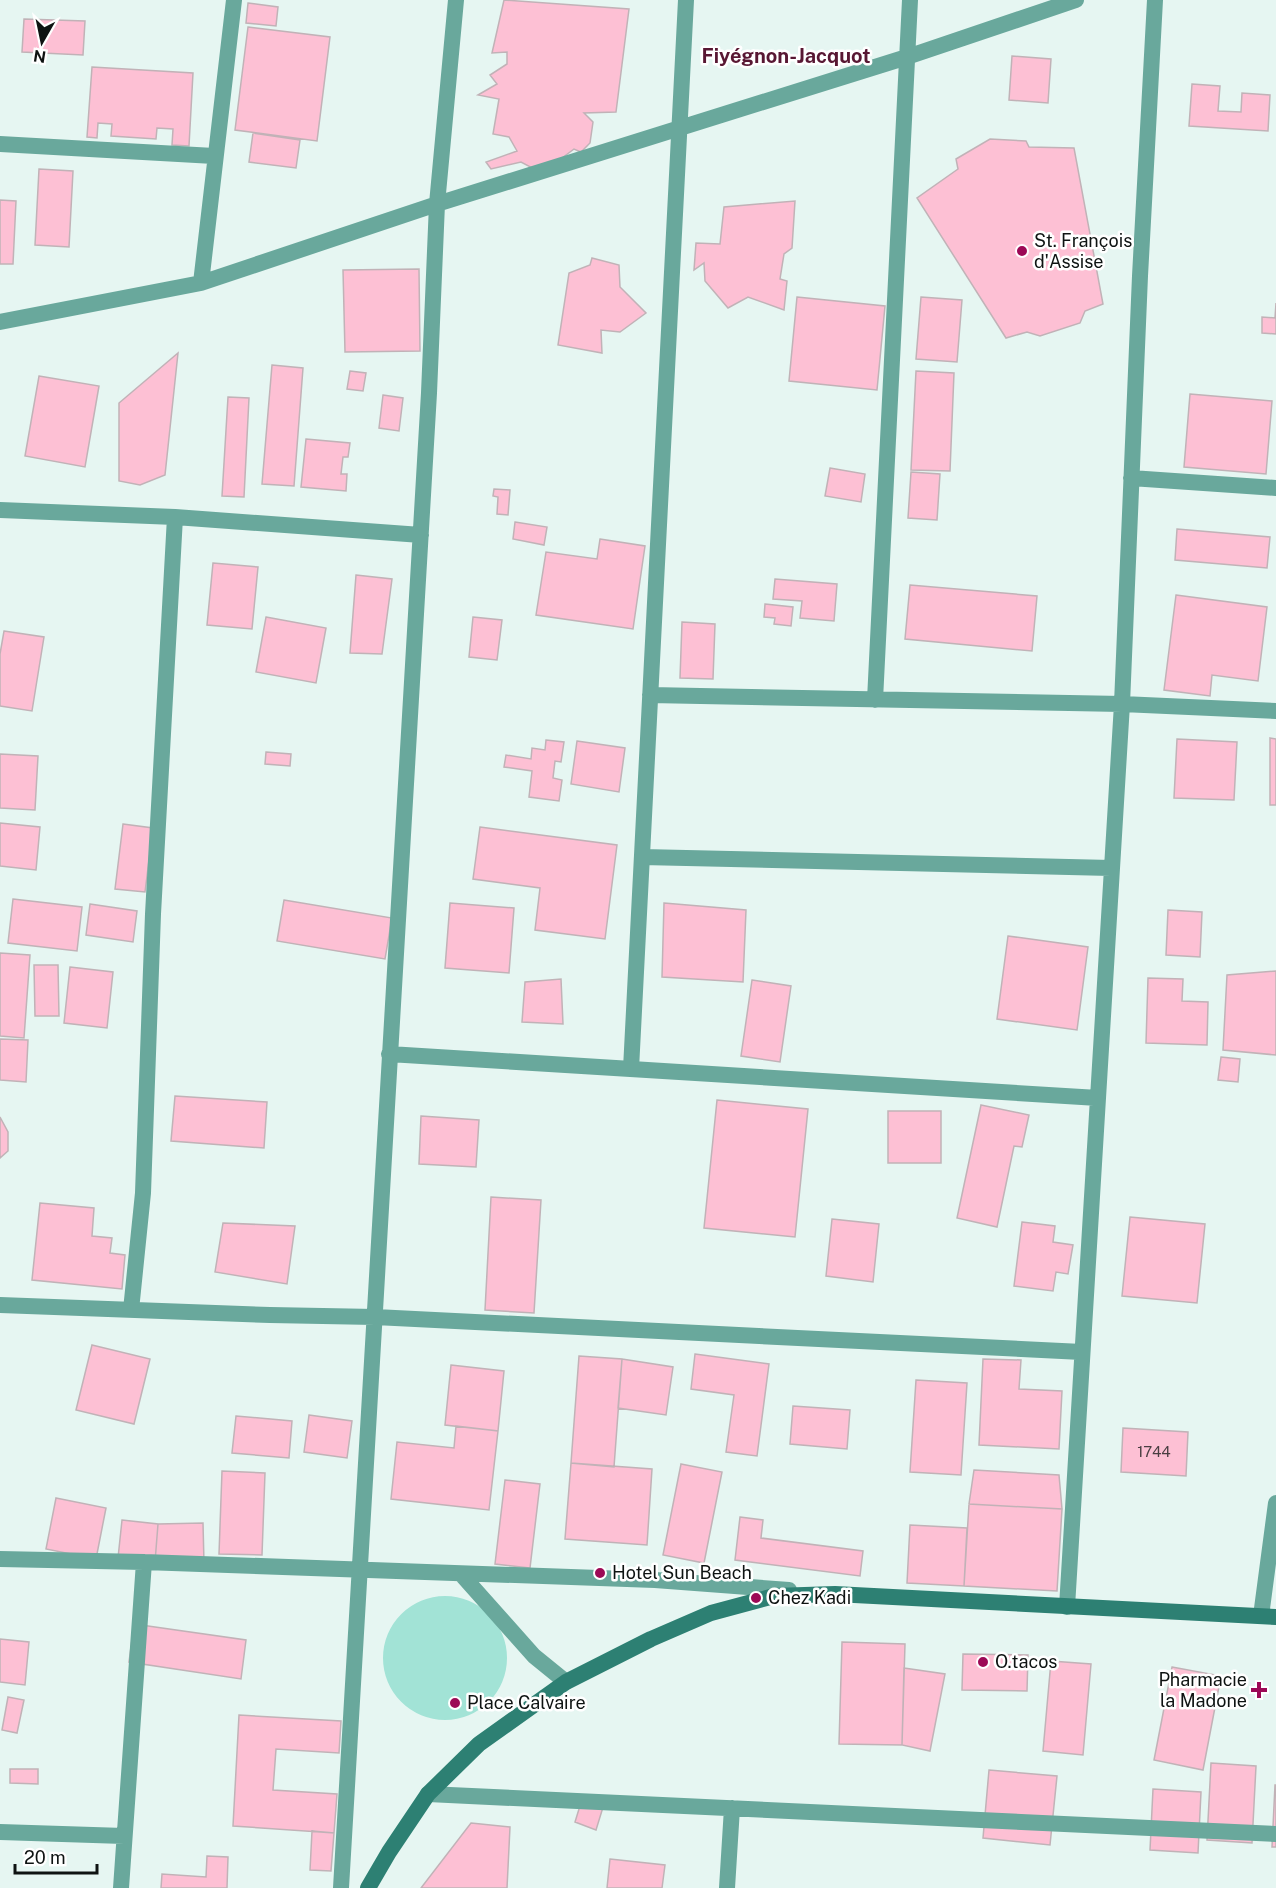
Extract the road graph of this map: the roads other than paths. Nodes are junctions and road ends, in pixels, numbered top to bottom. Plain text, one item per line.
1 (234, 0) edge
2 (456, 0) edge
3 (686, 0) edge
4 (910, 0) edge
5 (1076, 0) edge
6 (1155, 0) edge
7 (907, 57) junction
8 (679, 128) junction
9 (0, 144) edge
10 (214, 156) junction
11 (437, 204) junction
12 (201, 283) junction
13 (0, 322) edge
14 (1131, 477) junction
15 (1276, 488) edge
16 (0, 510) edge
17 (175, 517) junction
18 (421, 535) junction
19 (650, 695) junction
20 (875, 700) junction
21 (1122, 704) junction
22 (1276, 711) edge
23 (642, 857) junction
24 (1112, 868) junction
25 (389, 1054) junction
26 (631, 1069) junction
27 (1098, 1098) junction
28 (0, 1305) edge
29 (132, 1310) junction
30 (375, 1317) junction
31 (1082, 1352) junction
32 (1276, 1503) edge
33 (0, 1558) edge
34 (144, 1562) junction
35 (360, 1570) junction
36 (461, 1574) junction
37 (835, 1594) junction
38 (1066, 1606) junction
39 (1268, 1616) edge
40 (566, 1682) junction
41 (428, 1794) junction
42 (732, 1808) junction
43 (0, 1832) edge
44 (1276, 1834) edge
45 (124, 1836) junction
46 (121, 1888) edge
47 (341, 1888) edge
48 (368, 1888) edge
49 (727, 1888) edge

1 - 10 street
2 - 11 street
3 - 8 street
4 - 7 street
5 - 7 street
6 - 14 street
7 - 8 street
7 - 20 street
8 - 11 street
8 - 19 street
9 - 10 street
10 - 12 street
11 - 12 street
11 - 18 street
12 - 13 street
14 - 15 street
14 - 21 street
16 - 17 street
17 - 18 street
17 - 29 street
18 - 25 street
19 - 20 street
19 - 23 street
20 - 21 street
21 - 22 street
21 - 24 street
23 - 24 street
23 - 26 street
24 - 27 street
25 - 26 street
25 - 30 street
26 - 27 street
27 - 31 street
28 - 29 street
29 - 30 street
30 - 31 street
30 - 35 street
31 - 38 street
32 - 39 street
33 - 34 street
34 - 35 street
34 - 45 street
35 - 36 street
35 - 47 street
36 - 37 street
36 - 40 street
37 - 38 main road
37 - 40 main road
38 - 39 main road
40 - 41 main road
41 - 42 street
41 - 48 main road
42 - 44 street
42 - 49 street
43 - 45 street
45 - 46 street

